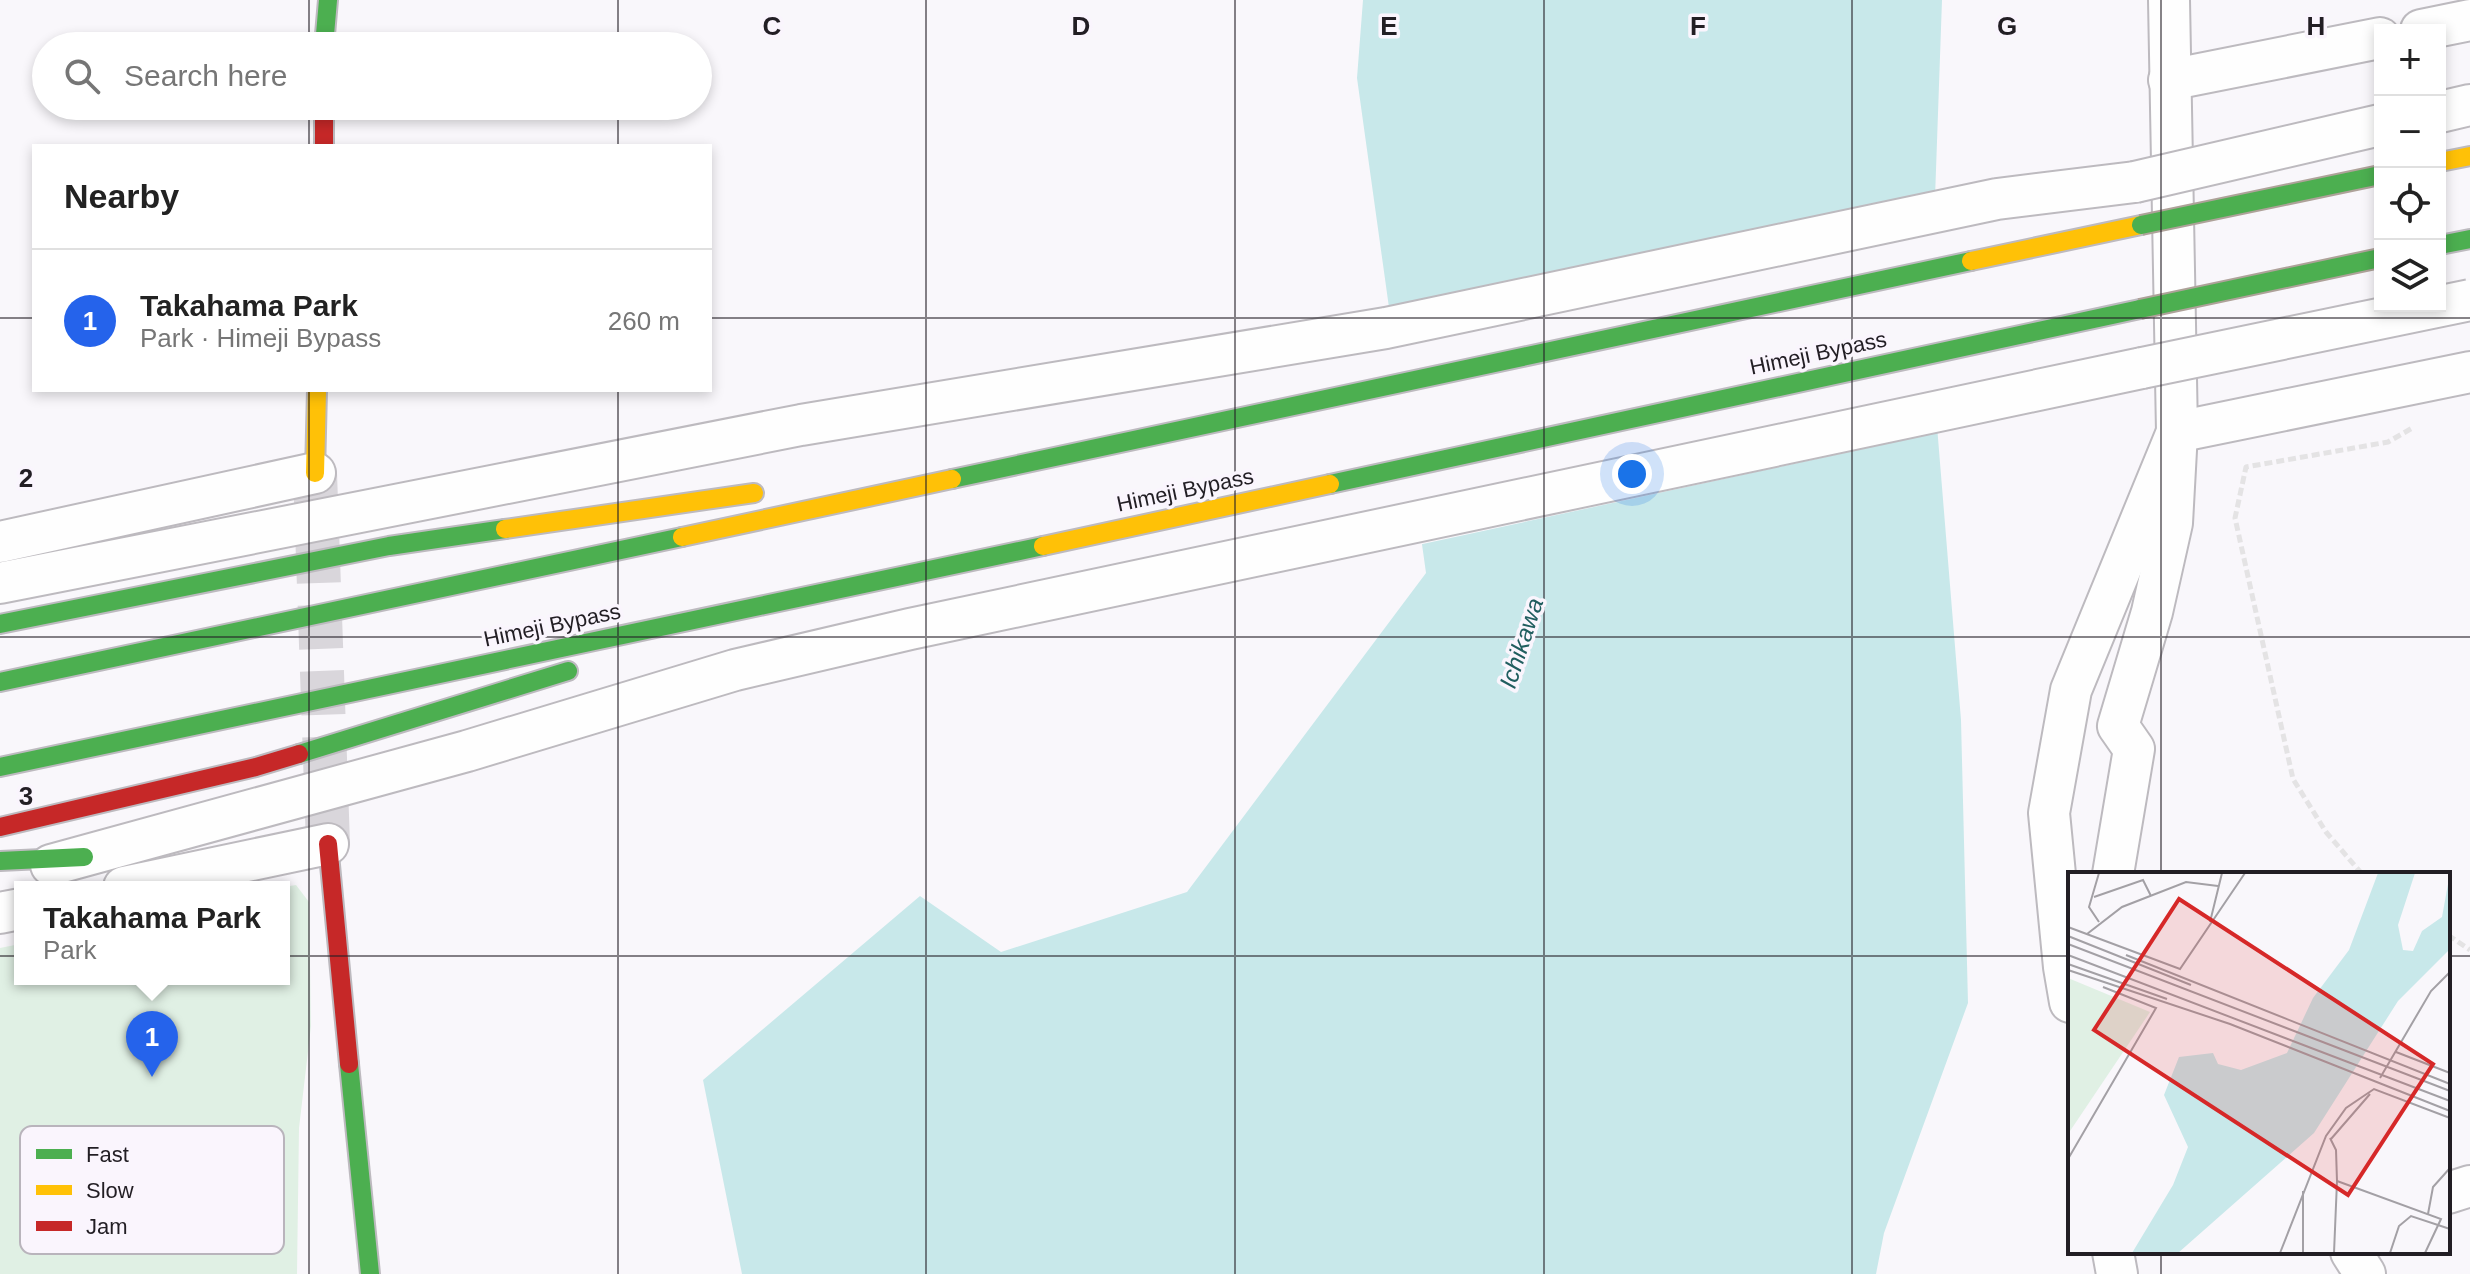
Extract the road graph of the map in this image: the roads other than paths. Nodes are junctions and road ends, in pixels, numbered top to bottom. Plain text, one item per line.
1 (310, 0) edge
2 (328, 0) edge
3 (2169, 0) edge
4 (2470, 20) edge
5 (2446, 25) edge
6 (320, 32) edge
7 (325, 32) edge
8 (2374, 39) edge
9 (2169, 80) junction
10 (2470, 105) edge
11 (2446, 111) edge
12 (324, 120) edge
13 (2374, 126) edge
14 (324, 144) edge
15 (2470, 156) edge
16 (2446, 161) edge
17 (2374, 176) edge
18 (2470, 239) edge
19 (2446, 244) edge
20 (2374, 259) edge
21 (2470, 300) edge
22 (2470, 372) edge
23 (317, 392) edge
24 (2177, 432) junction
25 (1152, 436) junction
26 (315, 473) joint
27 (886, 474) dead end
28 (777, 490) dead end
29 (0, 542) edge
30 (0, 583) edge
31 (785, 602) junction
32 (0, 624) edge
33 (618, 655) dead end
34 (588, 665) dead end
35 (0, 682) edge
36 (0, 767) edge
37 (0, 827) edge
38 (328, 844) joint
39 (84, 857) junction
40 (0, 861) edge
41 (2113, 872) edge
42 (0, 876) edge
43 (152, 881) edge
44 (2068, 979) edge
45 (2470, 1186) edge
46 (2450, 1192) edge
47 (2113, 1254) edge
48 (2352, 1254) edge
49 (370, 1274) edge
50 (2117, 1274) edge
51 (2365, 1274) edge

1 - 6 street
2 - 7 main road
3 - 9 street
4 - 5 street
8 - 9 street
9 - 24 street
10 - 11 street
12 - 14 main road
13 - 30 street, bridge
15 - 16 main road
17 - 25 main road, bridge
18 - 19 main road
20 - 31 main road, Himeji Bypass, bridge
21 - 39 street, bridge
22 - 24 street
23 - 26 main road
24 - 41 street
24 - 44 street
25 - 27 main road
25 - 35 main road
26 - 29 street
28 - 32 main road
31 - 33 main road
31 - 36 main road, Himeji Bypass
34 - 37 main road
38 - 43 street
38 - 49 main road
39 - 40 main road
39 - 42 street
45 - 46 street
47 - 50 street
48 - 51 street

